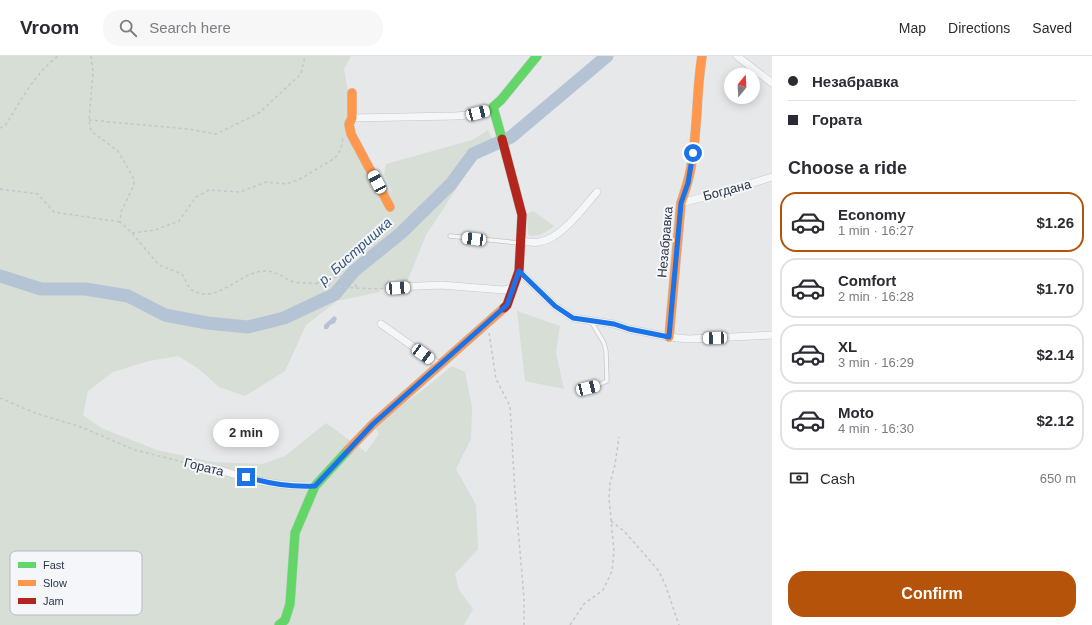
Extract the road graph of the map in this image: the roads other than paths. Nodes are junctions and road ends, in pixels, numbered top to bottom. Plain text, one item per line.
1 (537, 56) edge
2 (702, 56) edge
3 (737, 56) edge
4 (772, 83) edge
5 (352, 93) dead end
6 (493, 107) junction
7 (352, 118) junction
8 (772, 177) edge
9 (597, 192) dead end
10 (681, 203) junction
11 (390, 207) dead end
12 (450, 236) dead end
13 (520, 242) junction
14 (519, 271) junction
15 (398, 288) road end
16 (513, 288) junction
17 (591, 321) junction
18 (381, 324) dead end
19 (772, 335) edge
20 (669, 337) junction
21 (439, 365) junction
22 (581, 390) dead end
23 (217, 468) road end
24 (315, 486) junction
25 (279, 625) edge

1 - 6 street
2 - 10 street, Незабравка
3 - 4 street
5 - 7 street
6 - 7 street
6 - 13 street
7 - 11 street
8 - 10 street, Богдана
9 - 13 street
10 - 20 street, Незабравка
12 - 13 lane
13 - 14 street
14 - 16 street
14 - 17 street
15 - 16 street
16 - 21 street
17 - 20 street
17 - 22 lane
18 - 21 street
19 - 20 street
21 - 24 street
23 - 24 street, Гората
24 - 25 street

